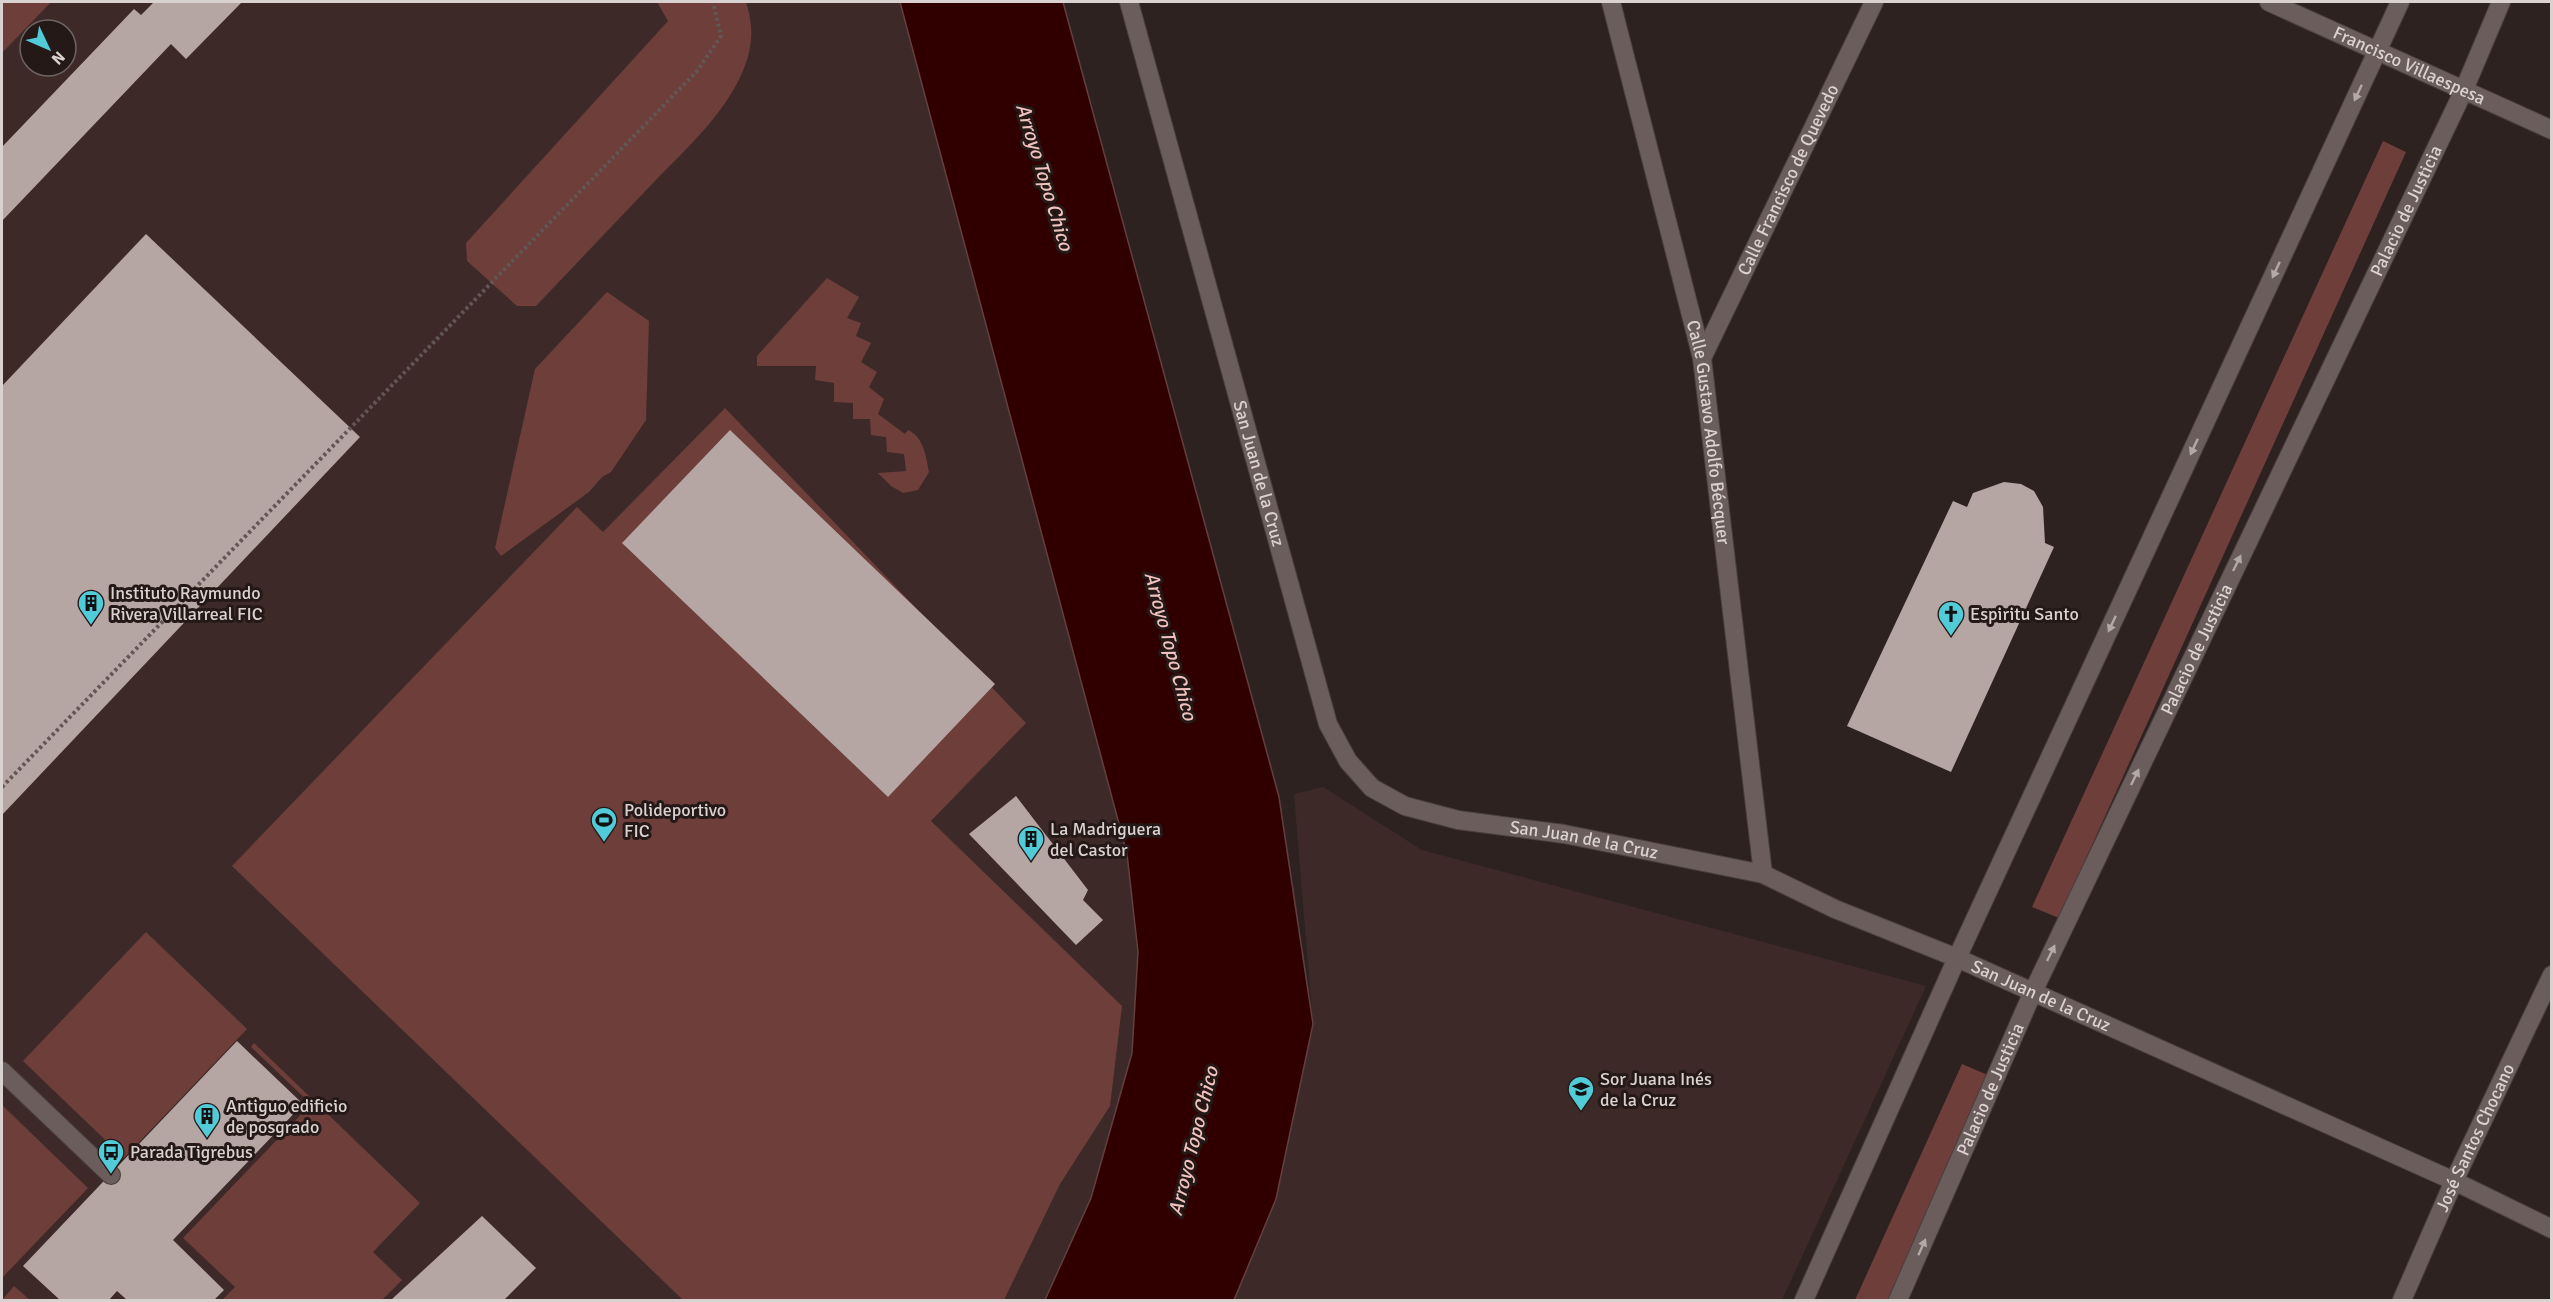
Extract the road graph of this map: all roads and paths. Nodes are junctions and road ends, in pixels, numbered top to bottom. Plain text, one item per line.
1 (714, 2) edge
2 (1129, 2) edge
3 (1611, 2) edge
4 (1874, 2) edge
5 (2269, 2) edge
6 (2400, 2) edge
7 (2501, 2) edge
8 (2376, 52) junction
9 (2463, 92) junction
10 (2552, 130) edge
11 (1702, 358) junction
12 (2, 788) edge
13 (1763, 874) junction
14 (1958, 958) junction
15 (2552, 975) edge
16 (2032, 994) junction
17 (2, 1071) edge
18 (111, 1175) dead end
19 (2454, 1181) junction
20 (2552, 1229) edge
21 (1804, 1300) edge
22 (1898, 1300) edge
23 (2402, 1300) edge

1 - 12 path
2 - 13 street, San Juan de la Cruz
3 - 11 street, Calle Gustavo Adolfo Bécquer
4 - 11 street, Calle Francisco de Quevedo
5 - 8 street, Francisco Villaespesa
6 - 8 street
7 - 9 street, Palacio de Justicia
8 - 9 street, Francisco Villaespesa
8 -> 14 street
9 - 10 street, Francisco Villaespesa
16 -> 9 street, Palacio de Justicia
11 - 13 street, Calle Gustavo Adolfo Bécquer
13 - 14 street, San Juan de la Cruz
14 - 16 street, San Juan de la Cruz
14 - 21 street
15 - 19 street, José Santos Chocano
16 - 19 street, San Juan de la Cruz
22 -> 16 street, Palacio de Justicia
17 - 18 street
19 - 20 street, San Juan de la Cruz
19 - 23 street, José Santos Chocano

